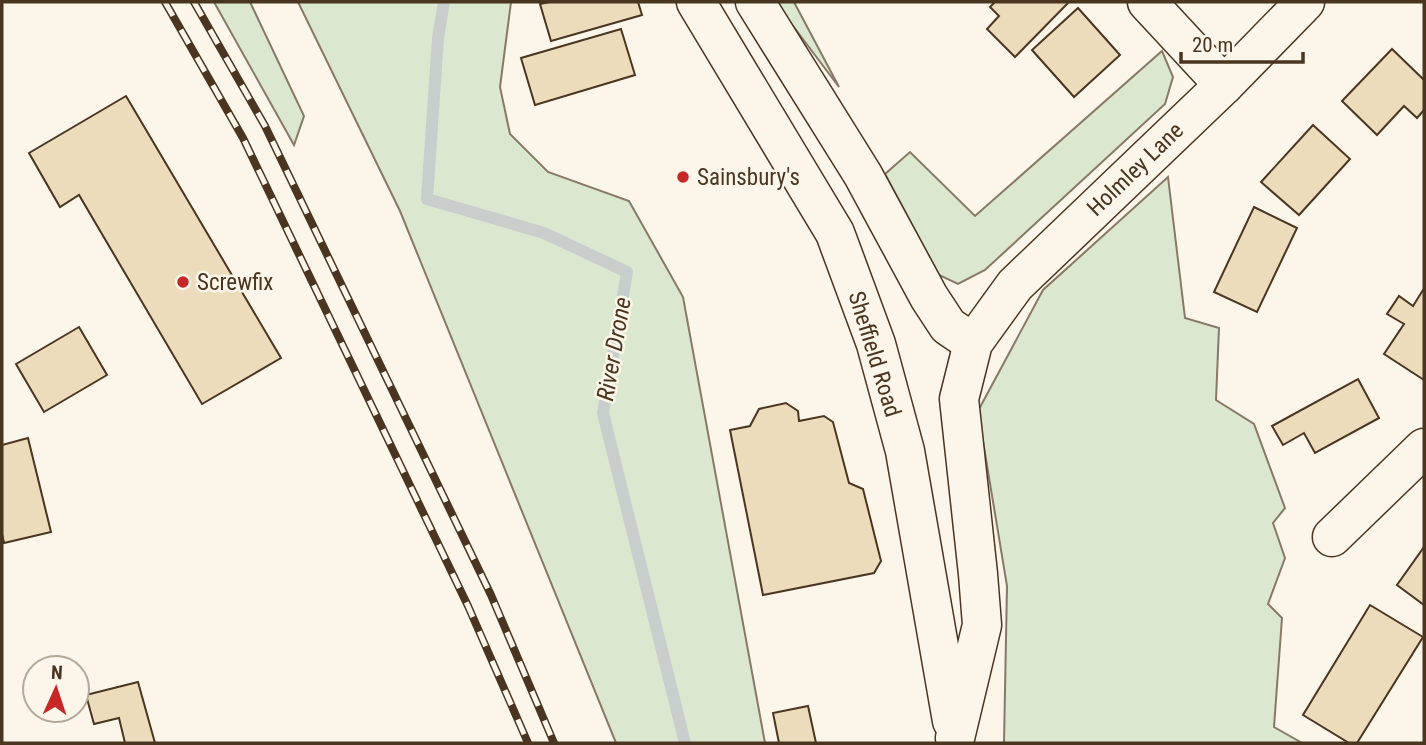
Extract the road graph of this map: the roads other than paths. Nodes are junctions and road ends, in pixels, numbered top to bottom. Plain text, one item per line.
1 (696, 2) edge
2 (755, 2) edge
3 (1147, 2) edge
4 (1305, 2) edge
5 (1224, 85) junction
6 (973, 343) junction
7 (1424, 448) edge
8 (1332, 537) dead end
9 (956, 741) edge

1 - 9 main road, Sheffield Road
2 - 6 main road
3 - 5 main road
4 - 5 main road, Holmley Lane
5 - 6 main road, Holmley Lane
6 - 9 main road, Holmley Lane
7 - 8 main road

